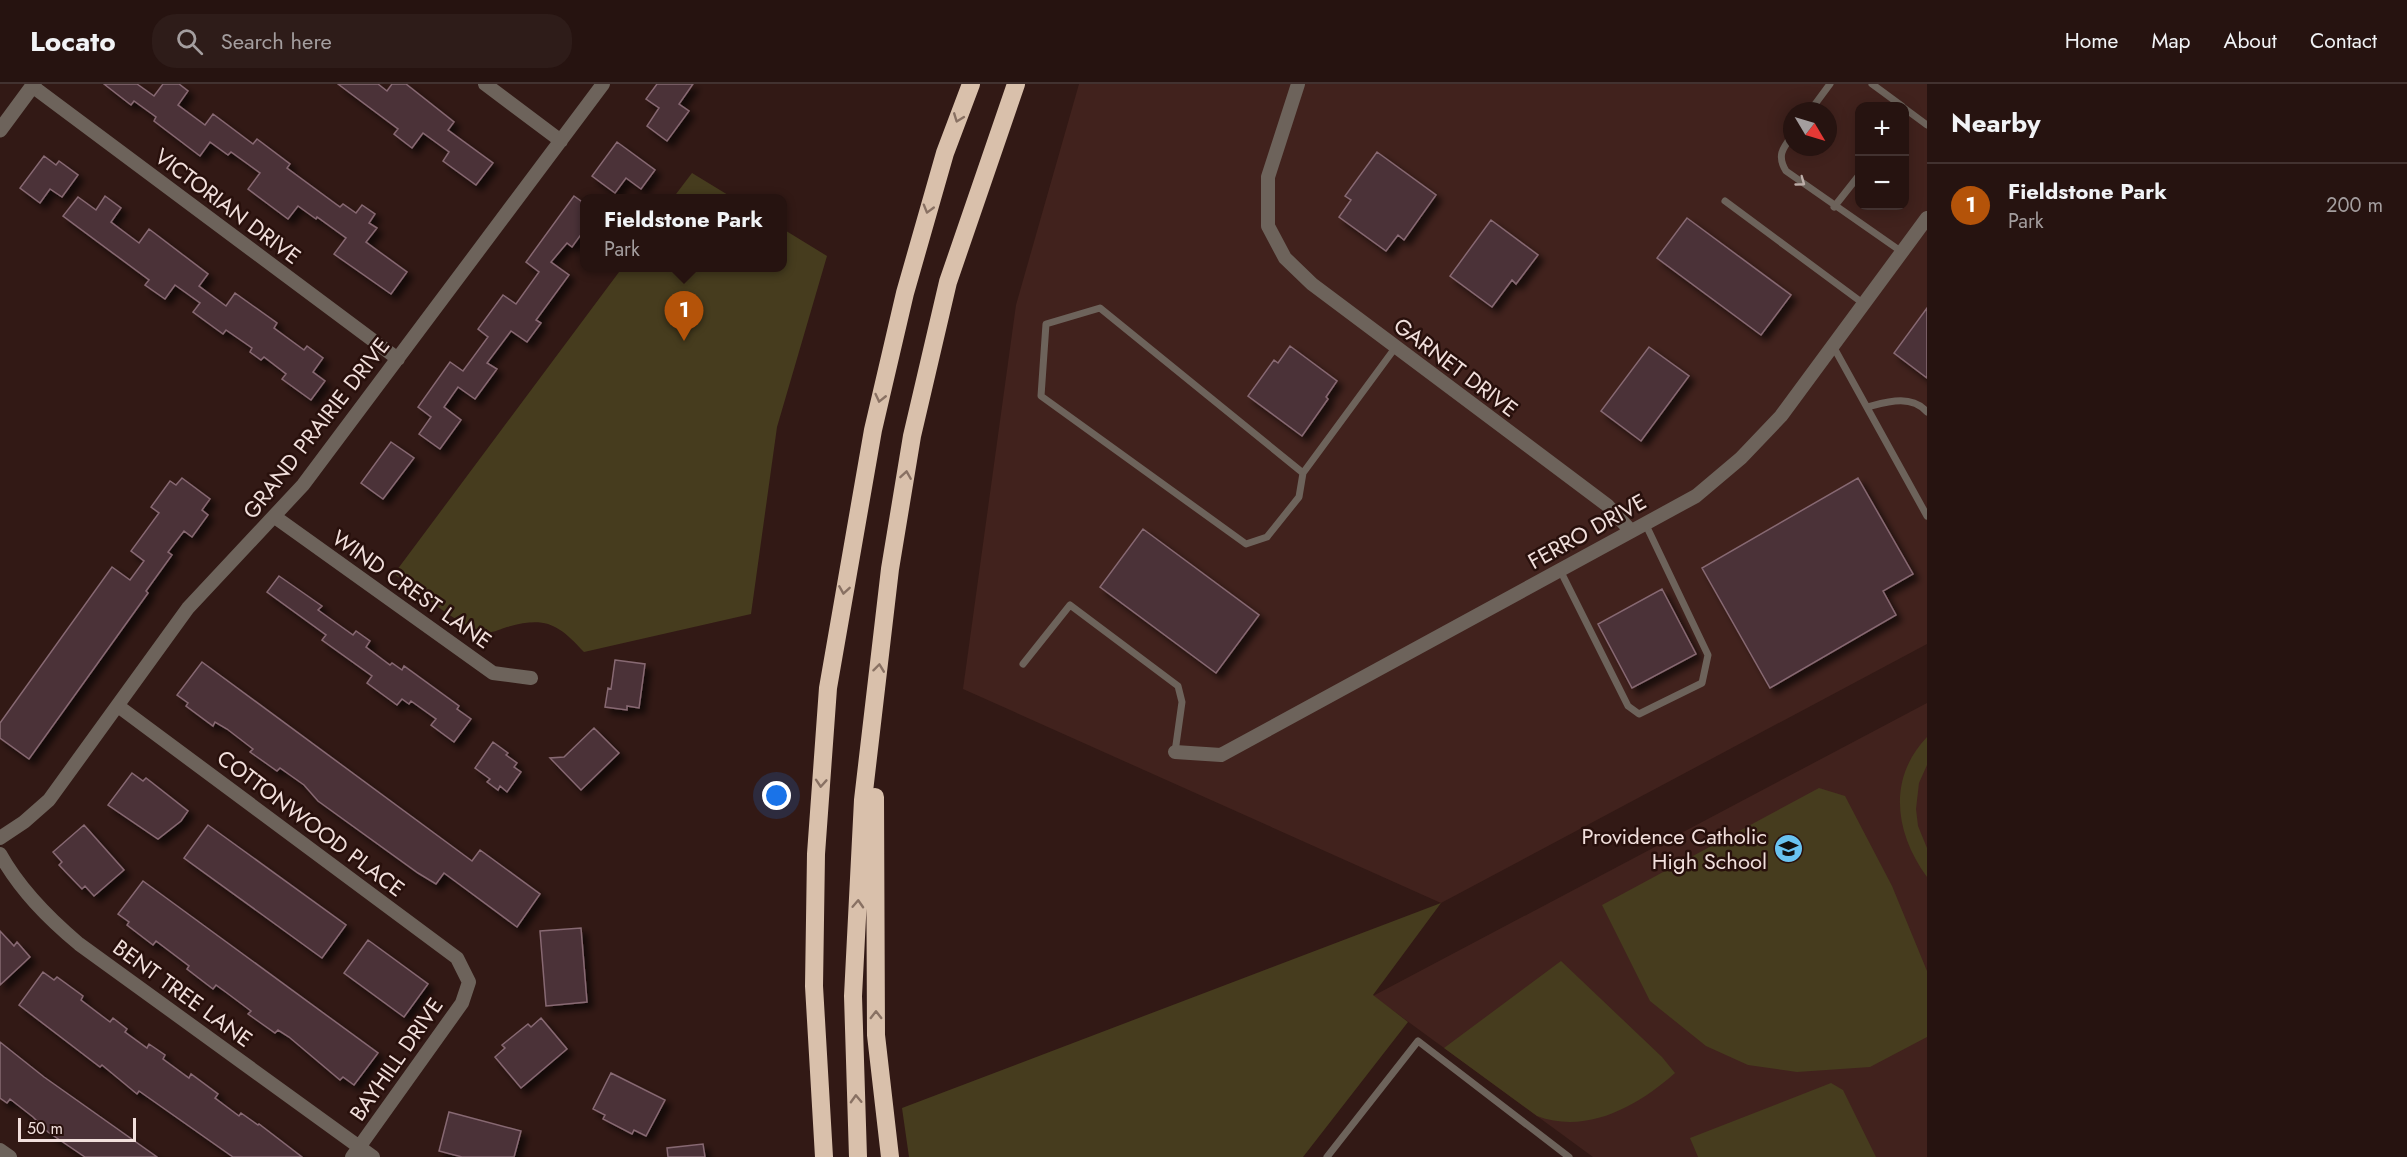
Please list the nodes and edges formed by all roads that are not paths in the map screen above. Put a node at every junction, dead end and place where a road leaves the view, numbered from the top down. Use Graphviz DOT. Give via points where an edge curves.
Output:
graph roads {
  1 [pos="485,84"];
  2 [pos="603,84"];
  3 [pos="971,84"];
  4 [pos="1016,84"];
  5 [pos="1298,84"];
  6 [pos="1830,84"];
  7 [pos="1872,84"];
  8 [pos="33,85"];
  9 [pos="1817,102"];
  10 [pos="1895,102"];
  11 [pos="1909,113"];
  12 [pos="1927,125"];
  13 [pos="0,130"];
  14 [pos="561,141"];
  15 [pos="1783,148"];
  16 [pos="1855,180"];
  17 [pos="1725,201"];
  18 [pos="1834,207"];
  19 [pos="1927,218"];
  20 [pos="1902,252"];
  21 [pos="1864,304"];
  22 [pos="1833,346"];
  23 [pos="1395,348"];
  24 [pos="398,359"];
  25 [pos="1867,407"];
  26 [pos="1927,412"];
  27 [pos="1303,473"];
  28 [pos="1927,516"];
  29 [pos="275,518"];
  30 [pos="1645,524"];
  31 [pos="1631,531"];
  32 [pos="1560,570"];
  33 [pos="1023,664"];
  34 [pos="531,678"];
  35 [pos="118,706"];
  36 [pos="874,706"];
  37 [pos="1175,752"];
  38 [pos="0,838"];
  39 [pos="0,854"];
  40 [pos="469,982"];
  41 [pos="820,1114"];
  42 [pos="0,1150"];
  43 [pos="356,1152"];
  44 [pos="10,1157"];
  45 [pos="373,1157"];
  46 [pos="817,1157"];
  47 [pos="824,1157"];
  48 [pos="858,1157"];
  49 [pos="890,1157"];
  50 [pos="1327,1157"];
  51 [pos="1569,1157"];
  1 -- 14 [label="street"];
  2 -- 14 [label="street, GRAND PRAIRIE DRIVE"];
  3 -- 41 [label="highway, one-way" via="945,153 905,293 873,430 828,688 816,854 814,986"];
  36 -- 4 [label="highway, one-way" via="912,436 948,282"];
  5 -- 23 [label="street, GARNET DRIVE" via="1268,177 1268,226 1285,258 1305,278"];
  6 -- 9 [label="lane"];
  7 -- 10 [label="lane"];
  8 -- 13 [label="street"];
  8 -- 24 [label="street, VICTORIAN DRIVE"];
  11 -- 12 [label="lane"];
  14 -- 24 [label="street, GRAND PRAIRIE DRIVE"];
  15 -- 18 [label="lane, one-way" via="1780,162 1786,171"];
  16 -- 18 [label="lane"];
  17 -- 21 [label="lane"];
  18 -- 20 [label="lane"];
  19 -- 20 [label="street, FERRO DRIVE"];
  20 -- 21 [label="street, FERRO DRIVE"];
  21 -- 22 [label="street, FERRO DRIVE"];
  22 -- 25 [label="lane"];
  22 -- 30 [label="street, FERRO DRIVE" via="1781,416 1741,458 1696,496"];
  23 -- 27 [label="lane"];
  23 -- 31 [label="street, GARNET DRIVE" via="1607,505"];
  24 -- 29 [label="street, GRAND PRAIRIE DRIVE"];
  25 -- 26 [label="lane" via="1897,400 1922,406"];
  25 -- 28 [label="lane"];
  27 -- 27 [label="lane" via="1100,308 1046,324 1041,396 1246,544 1267,537 1299,497"];
  29 -- 34 [label="street, WIND CREST LANE" via="493,673"];
  29 -- 35 [label="street, GRAND PRAIRIE DRIVE" via="193,601"];
  30 -- 31 [label="street, FERRO DRIVE"];
  30 -- 32 [label="lane" via="1708,655 1702,683 1639,714 1629,706"];
  31 -- 32 [label="street, FERRO DRIVE"];
  32 -- 37 [label="street, FERRO DRIVE" via="1221,755"];
  33 -- 37 [label="lane" via="1070,605 1178,686 1182,702"];
  35 -- 38 [label="street, GRAND PRAIRIE DRIVE" via="49,800"];
  35 -- 40 [label="street, COTTONWOOD PLACE" via="457,958"];
  48 -- 36 [label="highway, one-way" via="853,996 863,800"];
  49 -- 36 [label="highway, one-way" via="876,1035"];
  39 -- 43 [label="street, BENT TREE LANE" via="32,899 79,944"];
  40 -- 43 [label="street, BAYHILL DRIVE" via="462,1003"];
  41 -- 46 [label="highway"];
  41 -- 47 [label="highway"];
  42 -- 44 [label="street"];
  43 -- 45 [label="street, BENT TREE LANE"];
  50 -- 51 [label="lane" via="1418,1041"];
}
